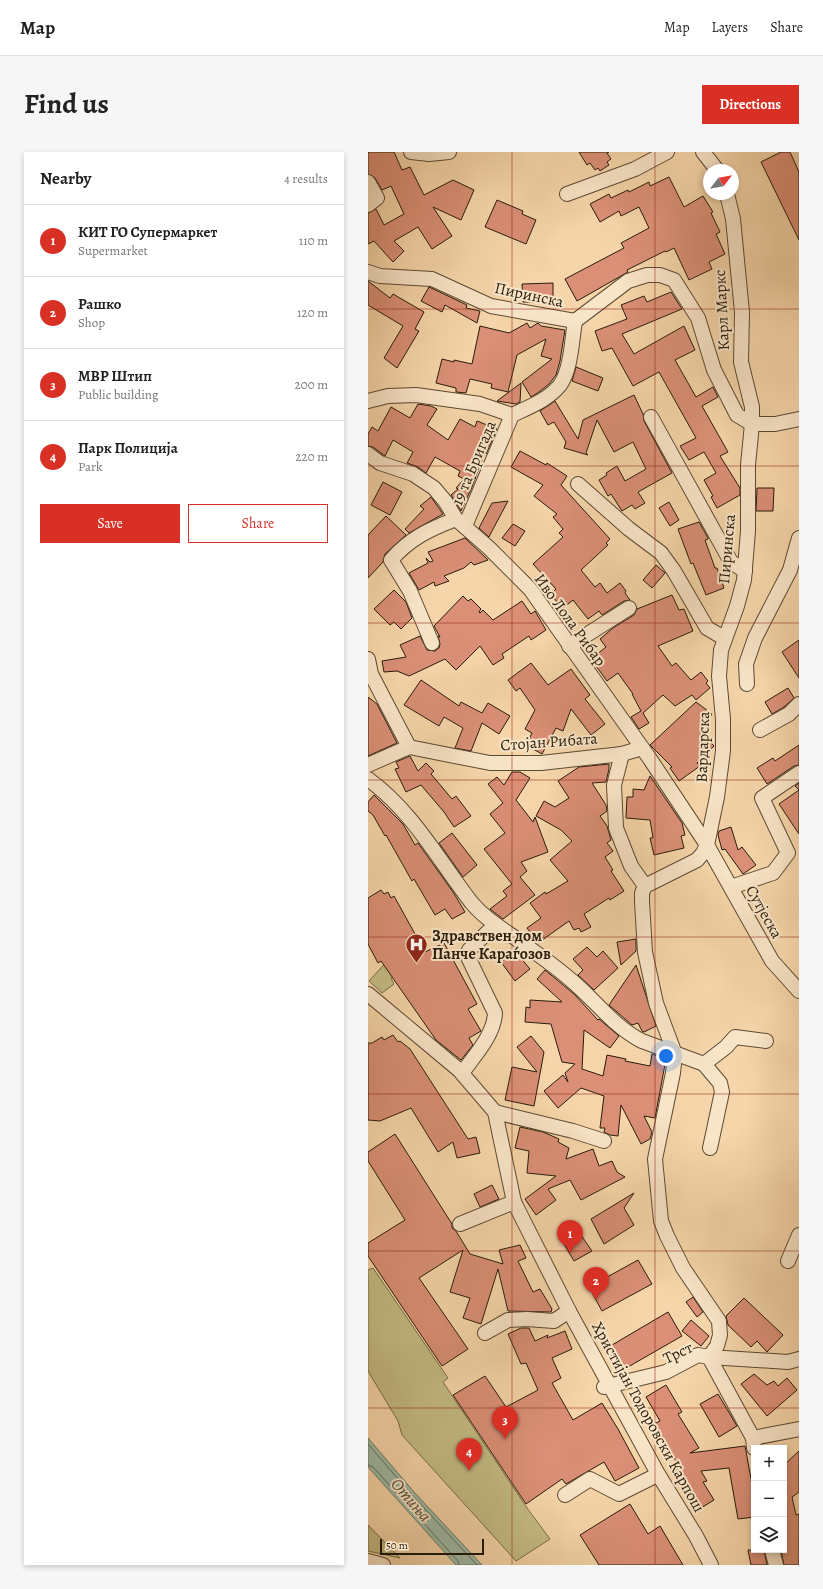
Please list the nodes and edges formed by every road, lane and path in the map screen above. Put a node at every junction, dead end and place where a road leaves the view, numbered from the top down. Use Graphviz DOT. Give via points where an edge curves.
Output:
graph roads {
  1 [pos="411,152"];
  2 [pos="449,152"];
  3 [pos="667,152"];
  4 [pos="703,152"];
  5 [pos="712,164"];
  6 [pos="368,182"];
  7 [pos="567,194"];
  8 [pos="728,200"];
  9 [pos="368,205"];
  10 [pos="368,272"];
  11 [pos="575,321"];
  12 [pos="368,401"];
  13 [pos="512,415"];
  14 [pos="651,418"];
  15 [pos="799,419"];
  16 [pos="752,424"];
  17 [pos="368,454"];
  18 [pos="578,484"];
  19 [pos="461,522"];
  20 [pos="799,538"];
  21 [pos="745,571"];
  22 [pos="629,608"];
  23 [pos="432,643"];
  24 [pos="723,644"];
  25 [pos="569,646"];
  26 [pos="368,659"];
  27 [pos="748,684"];
  28 [pos="799,704"];
  29 [pos="760,730"];
  30 [pos="409,747"];
  31 [pos="642,748"];
  32 [pos="622,754"];
  33 [pos="368,765"];
  34 [pos="799,773"];
  35 [pos="368,779"];
  36 [pos="707,845"];
  37 [pos="645,886"];
  38 [pos="731,887"];
  39 [pos="495,925"];
  40 [pos="799,991"];
  41 [pos="368,994"];
  42 [pos="368,1003"];
  43 [pos="766,1041"];
  44 [pos="675,1054"];
  45 [pos="704,1064"];
  46 [pos="462,1073"];
  47 [pos="495,1112"];
  48 [pos="604,1142"];
  49 [pos="710,1148"];
  50 [pos="511,1203"];
  51 [pos="460,1224"];
  52 [pos="799,1235"];
  53 [pos="788,1261"];
  54 [pos="566,1313"];
  55 [pos="486,1333"];
  56 [pos="709,1357"];
  57 [pos="799,1359"];
  58 [pos="609,1389"];
  59 [pos="799,1429"];
  60 [pos="753,1443"];
  61 [pos="653,1477"];
  62 [pos="565,1495"];
  63 [pos="773,1553"];
  64 [pos="368,1561"];
  65 [pos="383,1565"];
  66 [pos="703,1565"];
  67 [pos="711,1565"];
  68 [pos="776,1565"];
  1 -- 2 [label="street"];
  3 -- 7 [label="street" via="635,169"];
  4 -- 5 [label="street"];
  6 -- 9 [label="street" via="377,198"];
  8 -- 16 [label="street, Карл Маркс" via="733,219 742,312 741,362 752,407"];
  10 -- 11 [label="street, Пиринска" via="380,276 432,279 491,306"];
  11 -- 13 [label="street, 19 та Бригада" via="567,367 560,384 536,404"];
  11 -- 16 [label="street, Пиринска" via="628,281 647,275 660,275 674,280 698,318 714,370 737,416"];
  12 -- 13 [label="street" via="388,396 416,395 480,404"];
  13 -- 19 [label="street, 19 та Бригада"];
  14 -- 21 [label="street" via="731,562"];
  15 -- 16 [label="street" via="775,424"];
  16 -- 21 [label="street, Пиринска" via="748,465"];
  17 -- 19 [label="street, Иво Лола Рибар" via="380,464 414,474 434,488"];
  18 -- 24 [label="street" via="629,529 661,553 707,628"];
  19 -- 23 [label="street, 19 та Бригада" via="429,529 400,550 391,560 410,591"];
  19 -- 25 [label="street, Иво Лола Рибар" via="530,589"];
  20 -- 27 [label="street" via="790,570 755,638 746,664"];
  21 -- 24 [label="street, Пиринска" via="737,606"];
  22 -- 25 [label="street"];
  24 -- 36 [label="street, Вардарска" via="719,676 723,751"];
  25 -- 31 [label="street, Иво Лола Рибар"];
  26 -- 30 [label="street" via="371,674"];
  28 -- 29 [label="street" via="789,714"];
  30 -- 32 [label="street, Стојан Рибата" via="490,763 541,763"];
  30 -- 33 [label="street"];
  31 -- 32 [label="street, Стојан Рибата"];
  31 -- 36 [label="street, Иво Лола Рибар"];
  32 -- 37 [label="street" via="614,785 616,828 631,866"];
  34 -- 38 [label="street" via="762,798 788,853 773,873"];
  35 -- 39 [label="street" via="395,801 419,829 471,902"];
  36 -- 37 [label="street" via="697,860"];
  36 -- 38 [label="street, Сутјеска"];
  37 -- 44 [label="street" via="642,902 645,952 656,1003"];
  38 -- 40 [label="street, Сутјеска" via="772,961"];
  39 -- 44 [label="street" via="572,980 634,1037"];
  39 -- 46 [label="street" via="469,950 468,957 495,1013 494,1022 482,1046"];
  41 -- 46 [label="street, Христијан Тодоровски Карпош"];
  42 -- 50 [label="street, Христијан Тодоровски Карпош" via="455,1075 489,1115"];
  43 -- 45 [label="street" via="736,1037"];
  44 -- 45 [label="street"];
  44 -- 56 [label="street" via="655,1159 657,1187 667,1236 683,1268 719,1322 720,1335 717,1346"];
  45 -- 49 [label="street" via="720,1083 722,1092"];
  46 -- 47 [label="street, Христијан Тодоровски Карпош"];
  47 -- 48 [label="street" via="573,1130"];
  47 -- 50 [label="street, Христијан Тодоровски Карпош"];
  50 -- 51 [label="street"];
  50 -- 54 [label="street, Христијан Тодоровски Карпош"];
  52 -- 53 [label="street"];
  54 -- 55 [label="street" via="554,1321 508,1320"];
  54 -- 58 [label="street, Христијан Тодоровски Карпош"];
  56 -- 57 [label="street, Трст" via="788,1362"];
  56 -- 58 [label="street, Трст" via="698,1355 666,1372"];
  56 -- 60 [label="street"];
  58 -- 61 [label="street, Христијан Тодоровски Карпош"];
  58 -- 67 [label="street, Христијан Тодоровски Карпош"];
  59 -- 60 [label="street"];
  61 -- 62 [label="street" via="619,1494 590,1479"];
  61 -- 66 [label="street, Христијан Тодоровски Карпош"];
  63 -- 68 [label="street"];
  64 -- 65 [label="street"];
}
